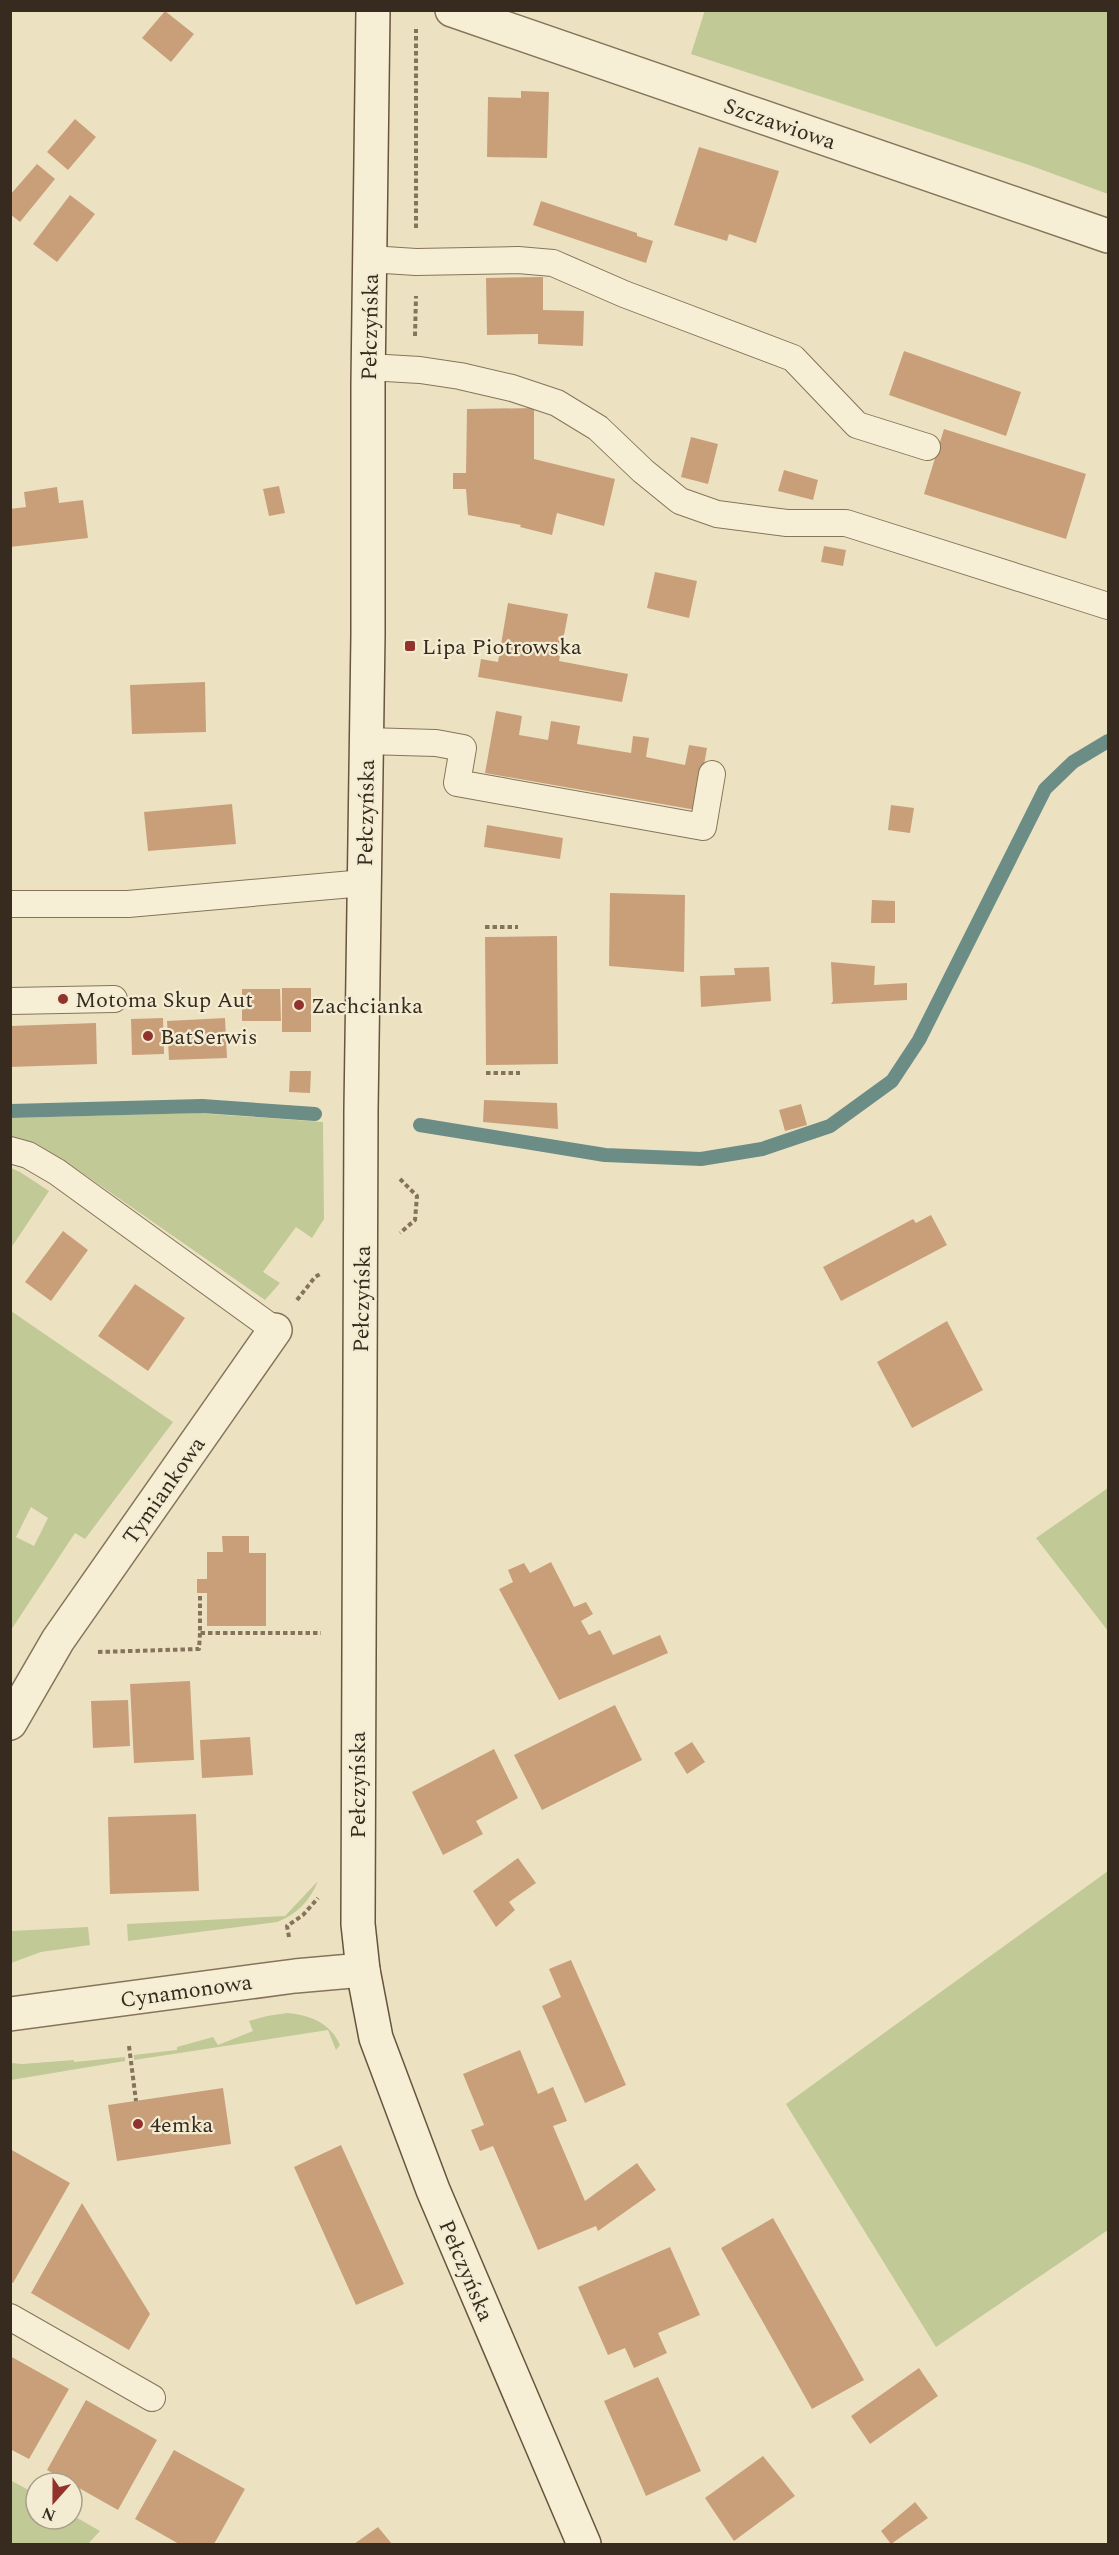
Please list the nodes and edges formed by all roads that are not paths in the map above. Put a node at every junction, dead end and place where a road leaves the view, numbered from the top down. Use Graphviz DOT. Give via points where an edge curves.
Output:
graph roads {
  1 [pos="373,10"];
  2 [pos="452,10"];
  3 [pos="1108,236"];
  4 [pos="369,259"];
  5 [pos="368,367"];
  6 [pos="927,447"];
  7 [pos="1108,606"];
  8 [pos="366,741"];
  9 [pos="712,774"];
  10 [pos="364,884"];
  11 [pos="10,904"];
  12 [pos="114,999"];
  13 [pos="10,1001"];
  14 [pos="10,1150"];
  15 [pos="275,1330"];
  16 [pos="10,1724"];
  17 [pos="363,1970"];
  18 [pos="10,2014"];
  19 [pos="10,2317"];
  20 [pos="152,2398"];
  21 [pos="584,2544"];
  1 -- 4 [label="main road, Pełczyńska"];
  2 -- 3 [label="main road, Szczawiowa"];
  4 -- 5 [label="main road, Pełczyńska"];
  4 -- 6 [label="lane" via="553,263 793,358 857,425"];
  5 -- 7 [label="lane" via="460,376 557,403 598,428 680,501 717,514 787,523 846,524"];
  5 -- 8 [label="main road, Pełczyńska"];
  8 -- 9 [label="lane" via="436,743 463,748 458,783 703,827"];
  8 -- 10 [label="main road, Pełczyńska"];
  10 -- 11 [label="lane" via="128,904"];
  10 -- 17 [label="main road, Pełczyńska" via="357,1824 358,1924"];
  12 -- 13 [label="lane"];
  14 -- 15 [label="lane" via="28,1155 57,1172"];
  15 -- 16 [label="main road, Tymiankowa" via="66,1630"];
  17 -- 18 [label="main road, Cynamonowa"];
  17 -- 21 [label="main road, Pełczyńska" via="376,2038 426,2173"];
  19 -- 20 [label="lane"];
}
